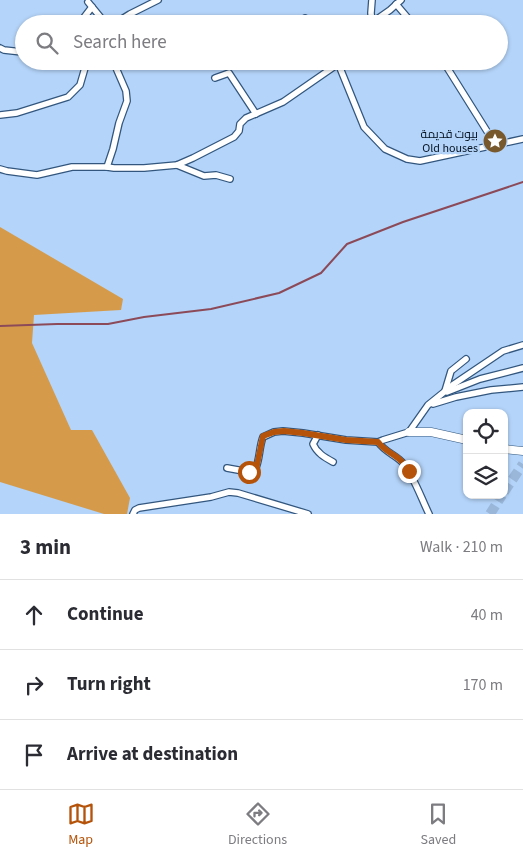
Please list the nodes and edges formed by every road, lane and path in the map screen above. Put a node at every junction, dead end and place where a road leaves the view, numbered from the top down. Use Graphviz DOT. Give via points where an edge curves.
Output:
graph roads {
  1 [pos="158,0"];
  2 [pos="372,0"];
  3 [pos="398,2"];
  4 [pos="84,15"];
  5 [pos="99,15"];
  6 [pos="128,15"];
  7 [pos="371,15"];
  8 [pos="383,15"];
  9 [pos="407,15"];
  10 [pos="0,48"];
  11 [pos="15,51"];
  12 [pos="85,70"];
  13 [pos="117,70"];
  14 [pos="330,70"];
  15 [pos="341,70"];
  16 [pos="449,70"];
  17 [pos="215,78"];
  18 [pos="256,114"];
  19 [pos="0,115"];
  20 [pos="523,139"];
  21 [pos="495,144"];
  22 [pos="177,165"];
  23 [pos="107,167"];
  24 [pos="0,169"];
  25 [pos="230,179"];
  26 [pos="523,345"];
  27 [pos="466,359"];
  28 [pos="523,368"];
  29 [pos="523,387"];
  30 [pos="444,393"];
  31 [pos="428,405"];
  32 [pos="409,432"];
  33 [pos="318,435"];
  34 [pos="463,439"];
  35 [pos="378,442"];
  36 [pos="508,449"];
  37 [pos="523,451"];
  38 [pos="332,462"];
  39 [pos="227,468"];
  40 [pos="134,514"];
  41 [pos="308,514"];
  42 [pos="429,514"];
  1 -- 6 [label="street"];
  2 -- 7 [label="street"];
  3 -- 8 [label="street"];
  3 -- 9 [label="street"];
  4 -- 5 [label="street" via="90,4"];
  10 -- 11 [label="street"];
  12 -- 19 [label="street" via="80,85 68,96"];
  13 -- 23 [label="street" via="127,101"];
  14 -- 18 [label="street" via="284,102"];
  15 -- 21 [label="street" via="364,127 385,149 420,161"];
  16 -- 21 [label="street"];
  17 -- 18 [label="street" via="229,74"];
  18 -- 22 [label="street" via="240,124 234,137"];
  20 -- 21 [label="street"];
  22 -- 23 [label="street"];
  22 -- 25 [label="street" via="204,176"];
  23 -- 24 [label="street" via="72,167 37,175"];
  26 -- 30 [label="street" via="502,351"];
  27 -- 30 [label="street" via="451,371"];
  28 -- 30 [label="street"];
  29 -- 31 [label="street" via="491,390"];
  30 -- 31 [label="street"];
  31 -- 32 [label="street"];
  32 -- 34 [label="street" via="430,432"];
  32 -- 35 [label="street"];
  33 -- 35 [label="street"];
  33 -- 38 [label="street" via="313,444 316,450"];
  33 -- 39 [label="street" via="274,432 263,436 255,470"];
  35 -- 42 [label="street" via="404,463"];
  36 -- 37 [label="street"];
  40 -- 41 [label="street" via="139,508 229,492"];
}
